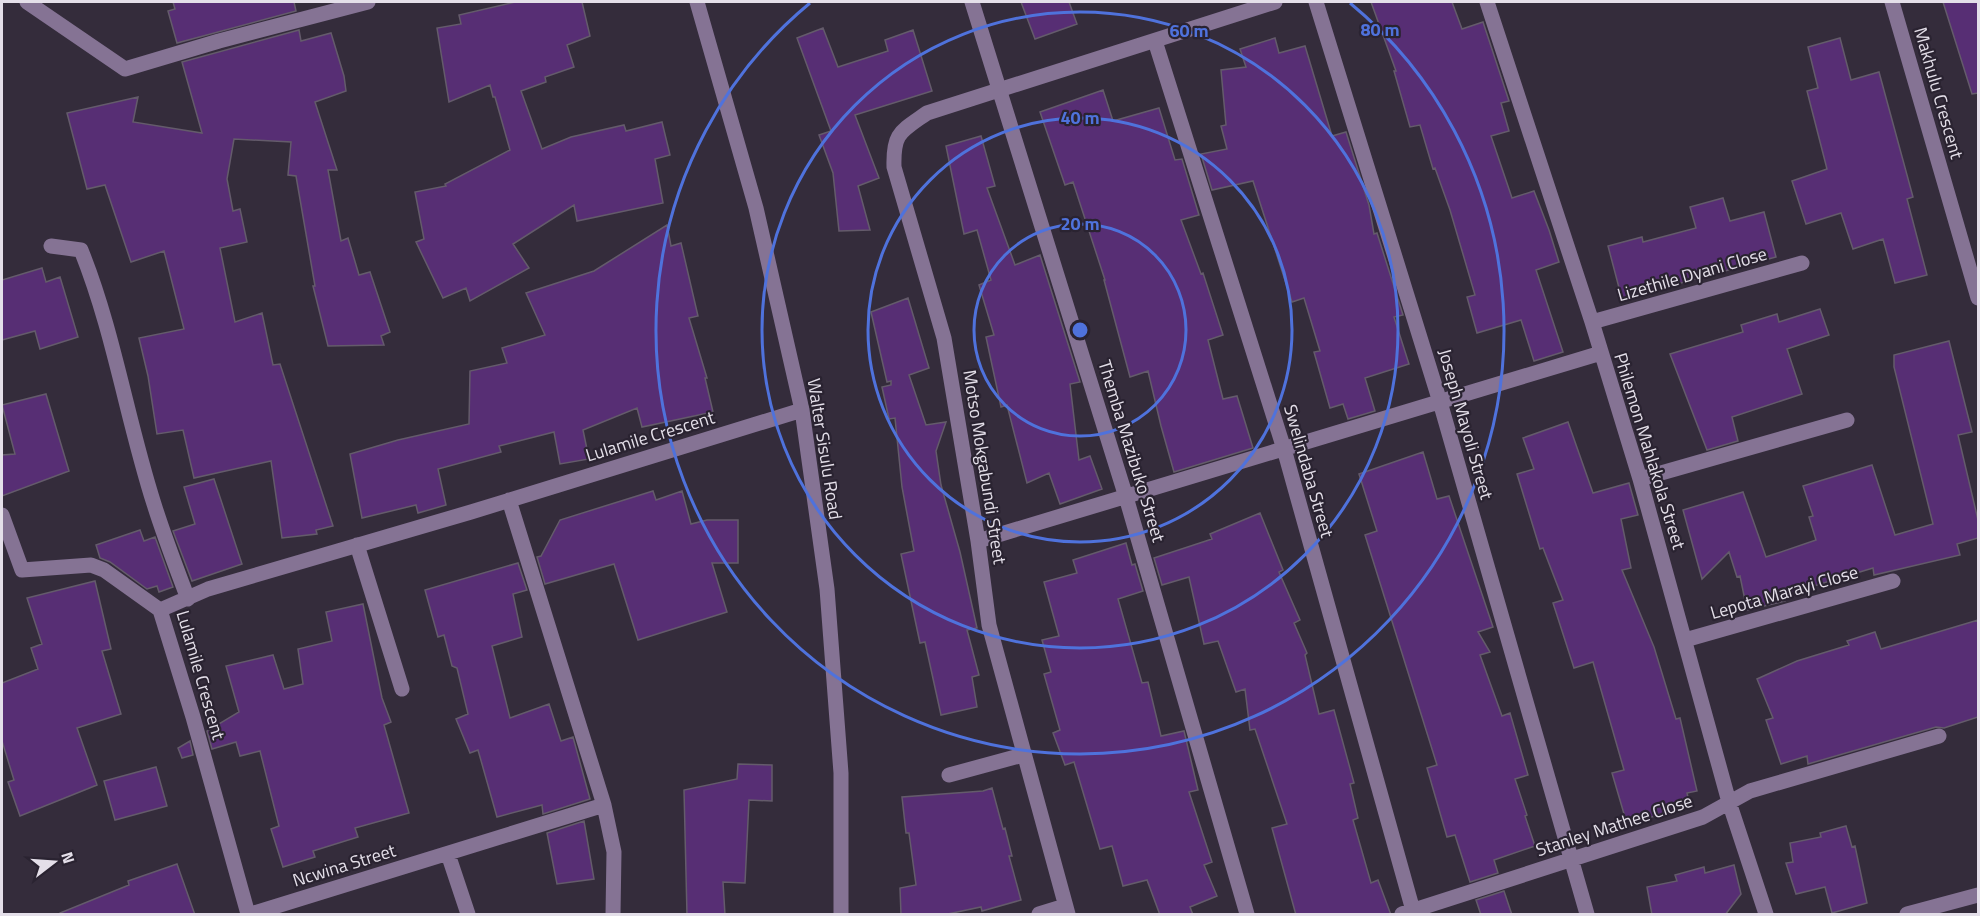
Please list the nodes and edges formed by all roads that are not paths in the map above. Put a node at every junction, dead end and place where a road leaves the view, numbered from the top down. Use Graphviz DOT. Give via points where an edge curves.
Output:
graph roads {
  1 [pos="27,2"];
  2 [pos="368,2"];
  3 [pos="697,2"];
  4 [pos="972,2"];
  5 [pos="1275,2"];
  6 [pos="1316,2"];
  7 [pos="1486,2"];
  8 [pos="1892,2"];
  9 [pos="1155,41"];
  10 [pos="998,89"];
  11 [pos="51,246"];
  12 [pos="1802,262"];
  13 [pos="1978,298"];
  14 [pos="1592,322"];
  15 [pos="1600,353"];
  16 [pos="1440,402"];
  17 [pos="802,410"];
  18 [pos="1847,420"];
  19 [pos="1284,449"];
  20 [pos="1640,479"];
  21 [pos="1126,497"];
  22 [pos="509,500"];
  23 [pos="2,515"];
  24 [pos="978,541"];
  25 [pos="357,545"];
  26 [pos="1893,581"];
  27 [pos="188,599"];
  28 [pos="159,610"];
  29 [pos="1685,640"];
  30 [pos="402,689"];
  31 [pos="1940,736"];
  32 [pos="1023,755"];
  33 [pos="949,775"];
  34 [pos="1729,802"];
  35 [pos="604,805"];
  36 [pos="448,854"];
  37 [pos="1571,860"];
  38 [pos="1978,895"];
  39 [pos="1067,910"];
  40 [pos="1410,913"];
  41 [pos="249,915"];
  42 [pos="468,915"];
  43 [pos="613,915"];
  44 [pos="842,915"];
  45 [pos="1039,915"];
  46 [pos="1247,915"];
  47 [pos="1587,915"];
  48 [pos="1766,915"];
  49 [pos="1907,915"];
  1 -- 2 [label="street" via="125,69"];
  3 -- 17 [label="street, Walter Sisulu Road" via="756,208"];
  4 -- 10 [label="street, Themba Mazibuko Street"];
  5 -- 9 [label="street, Motso Mokgabundi Street"];
  6 -- 16 [label="street, Joseph Mayoli Street"];
  7 -- 14 [label="street, Philemon Mahlakola Street"];
  8 -- 13 [label="street, Makhulu Crescent"];
  9 -- 10 [label="street, Motso Mokgabundi Street"];
  9 -- 19 [label="street, Swelindaba Street"];
  10 -- 21 [label="street, Themba Mazibuko Street"];
  10 -- 24 [label="street, Motso Mokgabundi Street" via="927,113 902,130 893,146 894,167 944,338"];
  11 -- 27 [label="street" via="81,250 88,268 153,504"];
  12 -- 14 [label="street, Lizethile Dyani Close"];
  14 -- 15 [label="street, Philemon Mahlakola Street"];
  15 -- 16 [label="street"];
  15 -- 20 [label="street, Philemon Mahlakola Street"];
  16 -- 19 [label="street"];
  16 -- 37 [label="street, Joseph Mayoli Street"];
  17 -- 22 [label="street, Lulamile Crescent"];
  17 -- 44 [label="street, Walter Sisulu Road" via="828,601 841,773"];
  18 -- 20 [label="street"];
  19 -- 21 [label="street"];
  19 -- 40 [label="street, Swelindaba Street"];
  20 -- 29 [label="street, Philemon Mahlakola Street"];
  21 -- 24 [label="street"];
  21 -- 46 [label="street, Themba Mazibuko Street"];
  22 -- 25 [label="street, Lulamile Crescent"];
  22 -- 35 [label="street"];
  23 -- 28 [label="street" via="22,570 91,565 104,570"];
  24 -- 32 [label="street, Motso Mokgabundi Street" via="989,624"];
  25 -- 27 [label="street, Lulamile Crescent"];
  25 -- 30 [label="street"];
  26 -- 29 [label="street, Lepota Marayi Close"];
  27 -- 28 [label="street, Lulamile Crescent"];
  28 -- 41 [label="street, Lulamile Crescent"];
  29 -- 34 [label="street, Philemon Mahlakola Street"];
  31 -- 34 [label="street, Stanley Mathee Close" via="1750,791"];
  32 -- 33 [label="street"];
  32 -- 39 [label="street, Motso Mokgabundi Street"];
  34 -- 37 [label="street, Stanley Mathee Close" via="1703,817"];
  34 -- 48 [label="street, Philemon Mahlakola Street"];
  35 -- 36 [label="street, Ncwina Street"];
  35 -- 43 [label="street" via="614,852"];
  36 -- 41 [label="street, Ncwina Street"];
  36 -- 42 [label="street"];
  37 -- 40 [label="street, Stanley Mathee Close"];
  37 -- 47 [label="street, Joseph Mayoli Street"];
  38 -- 49 [label="street"];
  39 -- 45 [label="street"];
}
